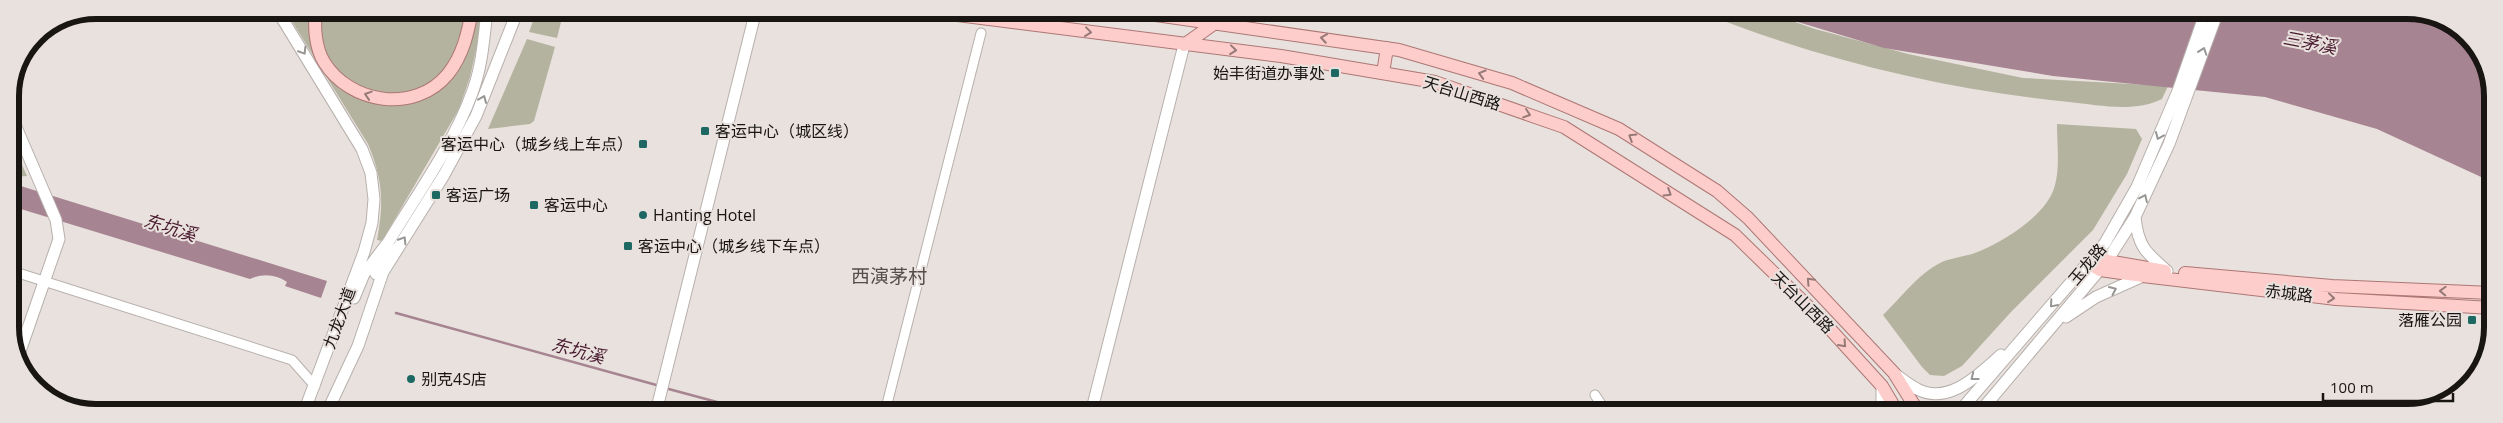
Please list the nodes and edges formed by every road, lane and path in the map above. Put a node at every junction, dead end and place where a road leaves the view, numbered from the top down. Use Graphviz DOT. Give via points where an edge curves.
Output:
graph roads {
  1 [pos="283,19"];
  2 [pos="315,19"];
  3 [pos="470,19"];
  4 [pos="487,19"];
  5 [pos="514,19"];
  6 [pos="754,19"];
  7 [pos="986,19"];
  8 [pos="1202,19"];
  9 [pos="1208,19"];
  10 [pos="1219,19"];
  11 [pos="2204,19"];
  12 [pos="2215,19"];
  13 [pos="1215,24"];
  14 [pos="980,32"];
  15 [pos="1184,45"];
  16 [pos="1388,48"];
  17 [pos="1383,73"];
  18 [pos="2184,91"];
  19 [pos="1573,109"];
  20 [pos="1564,127"];
  21 [pos="19,134"];
  22 [pos="2135,217"];
  23 [pos="389,240"];
  24 [pos="2092,258"];
  25 [pos="2103,265"];
  26 [pos="2167,271"];
  27 [pos="19,273"];
  28 [pos="2143,276"];
  29 [pos="44,282"];
  30 [pos="2484,293"];
  31 [pos="2484,308"];
  32 [pos="2056,323"];
  33 [pos="2026,335"];
  34 [pos="22,347"];
  35 [pos="1894,373"];
  36 [pos="315,386"];
  37 [pos="1882,386"];
  38 [pos="1595,395"];
  39 [pos="307,404"];
  40 [pos="330,404"];
  41 [pos="331,404"];
  42 [pos="658,404"];
  43 [pos="887,404"];
  44 [pos="1093,404"];
  45 [pos="1601,404"];
  46 [pos="1882,404"];
  47 [pos="1893,404"];
  48 [pos="1913,404"];
  49 [pos="1966,404"];
  50 [pos="1987,404"];
  1 -- 36 [label="main road, 九龙大道, one-way" via="362,149 371,173 374,199 364,252"];
  3 -- 2 [label="main road, one-way" via="466,39 448,74 416,96 400,99 375,98 336,77 323,61 314,29"];
  4 -- 23 [label="main road" via="479,67 461,119"];
  41 -- 5 [label="main road, one-way" via="358,346 384,272 476,116"];
  6 -- 42 [label="main road"];
  7 -- 15 [label="main road, 天台山西路, one-way"];
  8 -- 15 [label="main road"];
  9 -- 13 [label="main road, 天台山西路"];
  10 -- 13 [label="main road"];
  11 -- 18 [label="main road"];
  18 -- 12 [label="main road, one-way"];
  13 -- 15 [label="main road"];
  16 -- 13 [label="main road, 天台山西路, one-way"];
  14 -- 43 [label="street"];
  15 -- 17 [label="main road, 天台山西路, one-way" via="1281,56"];
  15 -- 44 [label="main road"];
  16 -- 17 [label="main road"];
  19 -- 16 [label="main road, 天台山西路, one-way" via="1512,83"];
  17 -- 20 [label="main road, 天台山西路, one-way" via="1435,82"];
  22 -- 18 [label="main road, 玉龙路, one-way" via="2169,144"];
  18 -- 24 [label="main road, 玉龙路, one-way" via="2137,187"];
  19 -- 20 [label="main road"];
  35 -- 19 [label="main road, 天台山西路, one-way" via="1786,256 1717,191 1619,129"];
  20 -- 37 [label="main road, 天台山西路, one-way" via="1735,235 1820,318"];
  21 -- 29 [label="main road" via="56,220 59,239"];
  22 -- 25 [label="main road, 玉龙路"];
  22 -- 26 [label="main road" via="2138,239"];
  23 -- 36 [label="main road" via="364,274"];
  23 -- 40 [label="main road"];
  24 -- 25 [label="main road, 赤城路"];
  24 -- 33 [label="main road, 玉龙路, one-way"];
  25 -- 26 [label="main road, 赤城路"];
  25 -- 28 [label="main road, 赤城路"];
  25 -- 32 [label="main road, 玉龙路"];
  30 -- 26 [label="main road, 赤城路, one-way" via="2332,286"];
  27 -- 29 [label="street"];
  28 -- 31 [label="main road, 赤城路, one-way" via="2336,299"];
  32 -- 28 [label="main road, one-way" via="2096,297"];
  29 -- 34 [label="main road"];
  29 -- 36 [label="street" via="292,360"];
  32 -- 50 [label="main road, 玉龙路"];
  33 -- 35 [label="main road, one-way" via="1956,390 1938,394 1919,390"];
  33 -- 49 [label="main road, 玉龙路"];
  35 -- 48 [label="main road, 天台山西路"];
  36 -- 39 [label="main road, 九龙大道"];
  37 -- 46 [label="main road"];
  37 -- 47 [label="main road, 天台山西路"];
  38 -- 45 [label="street"];
}
